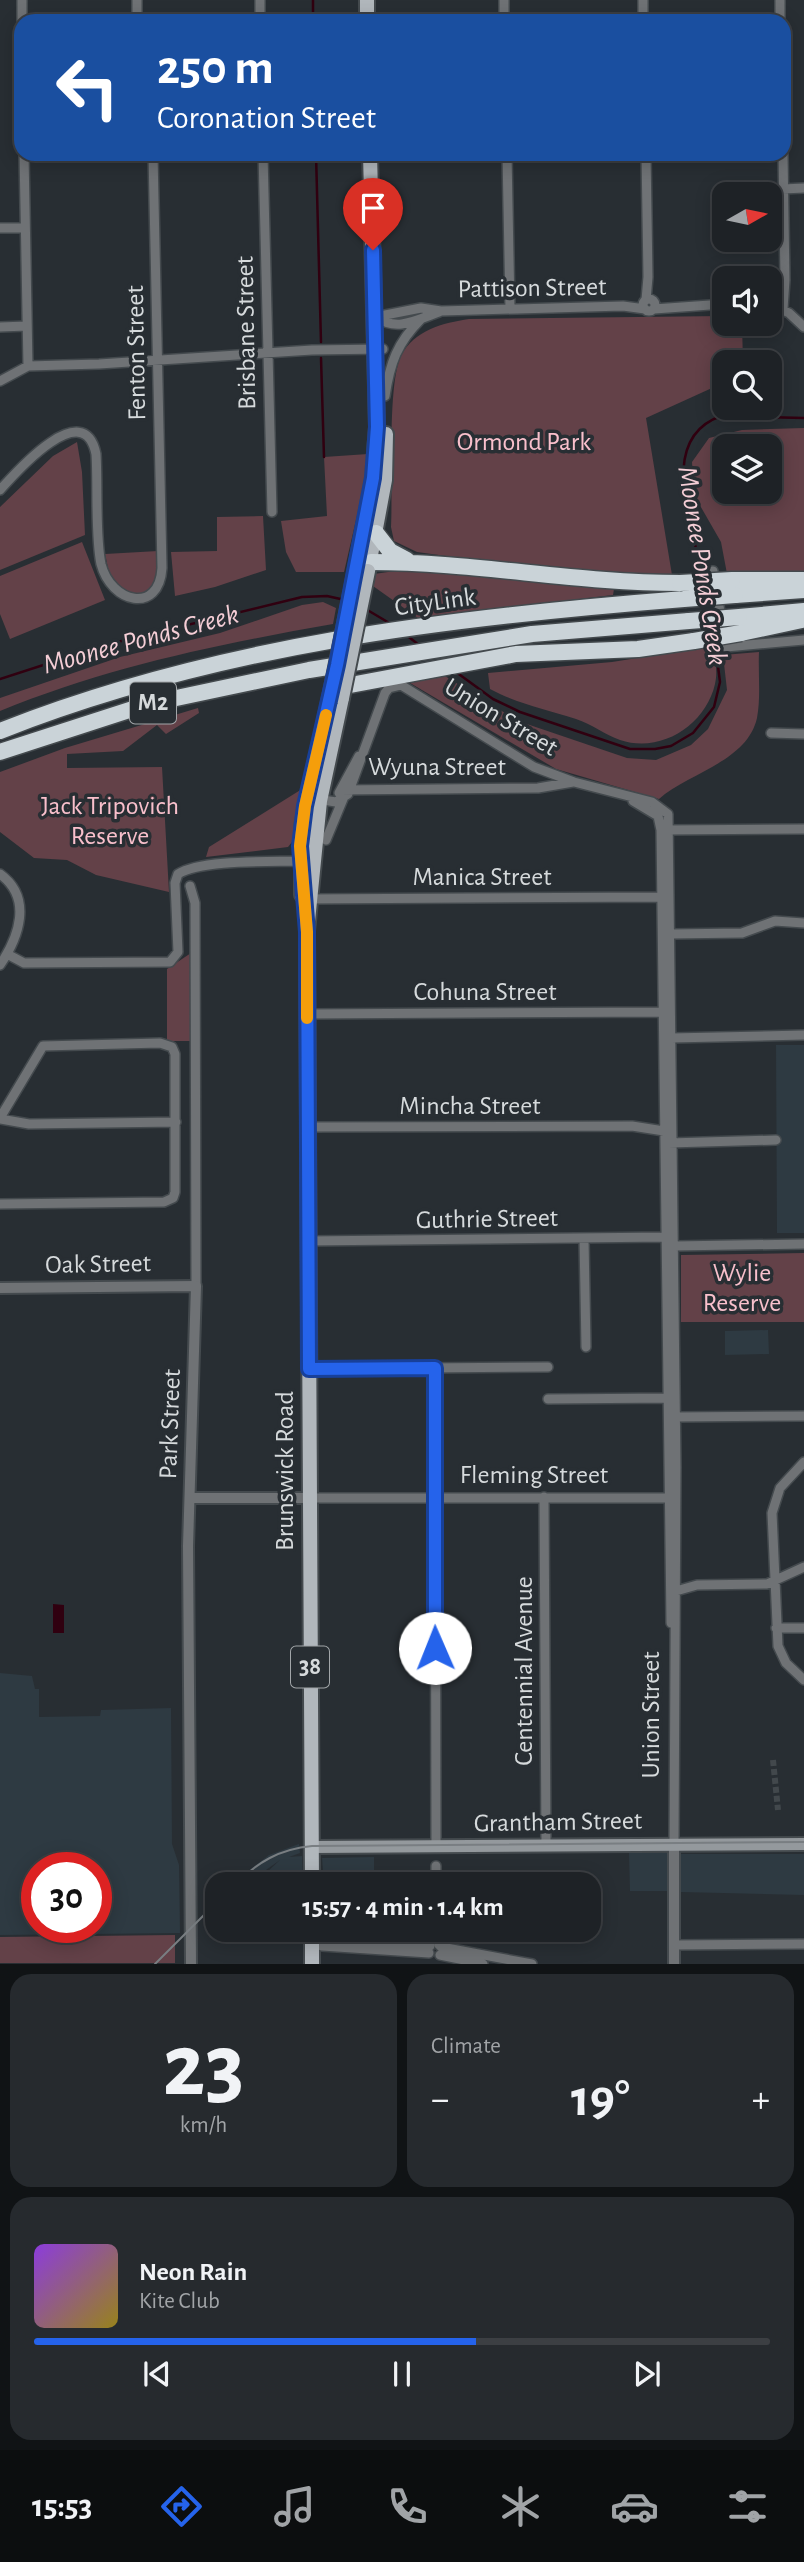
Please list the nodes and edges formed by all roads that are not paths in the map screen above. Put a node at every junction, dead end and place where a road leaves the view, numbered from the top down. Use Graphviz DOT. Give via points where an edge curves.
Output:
graph roads {
  1 [pos="24,161"];
  2 [pos="153,161"];
  3 [pos="263,161"];
  4 [pos="370,161"];
  5 [pos="378,161"];
  6 [pos="507,161"];
  7 [pos="646,161"];
  8 [pos="783,161"];
  9 [pos="804,188"];
  10 [pos="783,189"];
  11 [pos="0,228"];
  12 [pos="25,228"];
  13 [pos="649,303"];
  14 [pos="712,304"];
  15 [pos="510,309"];
  16 [pos="783,309"];
  17 [pos="442,311"];
  18 [pos="380,318"];
  19 [pos="421,319"];
  20 [pos="27,326"];
  21 [pos="0,327"];
  22 [pos="804,327"];
  23 [pos="379,350"];
  24 [pos="268,354"];
  25 [pos="158,361"];
  26 [pos="27,366"];
  27 [pos="0,380"];
  28 [pos="385,396"];
  29 [pos="0,490"];
  30 [pos="272,512"];
  31 [pos="376,533"];
  32 [pos="407,560"];
  33 [pos="363,566"];
  34 [pos="713,571"];
  35 [pos="804,580"];
  36 [pos="734,588"];
  37 [pos="804,590"];
  38 [pos="682,591"];
  39 [pos="804,611"];
  40 [pos="804,619"];
  41 [pos="740,625"];
  42 [pos="804,640"];
  43 [pos="340,685"];
  44 [pos="0,731"];
  45 [pos="771,733"];
  46 [pos="804,734"];
  47 [pos="365,745"];
  48 [pos="0,752"];
  49 [pos="574,782"];
  50 [pos="352,788"];
  51 [pos="342,794"];
  52 [pos="314,799"];
  53 [pos="804,829"];
  54 [pos="665,830"];
  55 [pos="326,840"];
  56 [pos="306,861"];
  57 [pos="0,874"];
  58 [pos="190,886"];
  59 [pos="662,897"];
  60 [pos="307,899"];
  61 [pos="804,923"];
  62 [pos="671,934"];
  63 [pos="8,954"];
  64 [pos="666,962"];
  65 [pos="0,965"];
  66 [pos="663,1012"];
  67 [pos="307,1014"];
  68 [pos="804,1035"];
  69 [pos="671,1038"];
  70 [pos="0,1119"];
  71 [pos="664,1120"];
  72 [pos="176,1122"];
  73 [pos="632,1126"];
  74 [pos="308,1127"];
  75 [pos="664,1131"];
  76 [pos="776,1140"];
  77 [pos="668,1143"];
  78 [pos="0,1204"];
  79 [pos="665,1237"];
  80 [pos="584,1239"];
  81 [pos="308,1241"];
  82 [pos="804,1244"];
  83 [pos="674,1246"];
  84 [pos="196,1286"];
  85 [pos="0,1288"];
  86 [pos="586,1348"];
  87 [pos="548,1367"];
  88 [pos="435,1368"];
  89 [pos="309,1369"];
  90 [pos="671,1398"];
  91 [pos="548,1399"];
  92 [pos="804,1416"];
  93 [pos="675,1417"];
  94 [pos="804,1462"];
  95 [pos="435,1497"];
  96 [pos="544,1497"];
  97 [pos="190,1498"];
  98 [pos="668,1498"];
  99 [pos="310,1499"];
  100 [pos="804,1567"];
  101 [pos="775,1582"];
  102 [pos="676,1587"];
  103 [pos="776,1628"];
  104 [pos="804,1628"];
  105 [pos="674,1635"];
  106 [pos="804,1680"];
  107 [pos="674,1844"];
  108 [pos="804,1844"];
  109 [pos="546,1845"];
  110 [pos="436,1846"];
  111 [pos="312,1847"];
  112 [pos="436,1866"];
  113 [pos="312,1872"];
  114 [pos="436,1872"];
  115 [pos="312,1942"];
  116 [pos="357,1942"];
  117 [pos="804,1944"];
  118 [pos="674,1945"];
  119 [pos="436,1953"];
  120 [pos="191,1964"];
  121 [pos="312,1964"];
  122 [pos="483,1964"];
  123 [pos="532,1964"];
  124 [pos="674,1964"];
  1 -- 12 [label="street"];
  2 -- 25 [label="street, Fenton Street"];
  3 -- 24 [label="street, Brisbane Street"];
  4 -- 18 [label="main road, 38"];
  5 -- 18 [label="main road, 38"];
  6 -- 15 [label="street"];
  7 -- 13 [label="street"];
  8 -- 10 [label="street"];
  9 -- 10 [label="street"];
  10 -- 16 [label="street"];
  11 -- 12 [label="street"];
  12 -- 20 [label="street"];
  13 -- 14 [label="street, Pattison Street"];
  13 -- 15 [label="street, Pattison Street"];
  15 -- 17 [label="street, Pattison Street"];
  16 -- 22 [label="street"];
  17 -- 18 [label="street, Pattison Street" via="421,308"];
  17 -- 19 [label="street, Pattison Street"];
  18 -- 19 [label="street, Pattison Street" via="405,325"];
  18 -- 23 [label="main road, 38"];
  19 -- 28 [label="street, Pattison Street" via="391,360"];
  20 -- 21 [label="street"];
  20 -- 26 [label="street"];
  23 -- 24 [label="street"];
  23 -- 28 [label="main road, 38"];
  23 -- 33 [label="main road, 38" via="376,448"];
  24 -- 25 [label="street"];
  24 -- 30 [label="street, Brisbane Street"];
  25 -- 26 [label="street"];
  25 -- 29 [label="street, Fenton Street" via="162,577 147,596 128,598 111,586 100,555 95,450 85,434 68,433 44,447"];
  26 -- 27 [label="street"];
  28 -- 31 [label="main road, 38" via="384,480"];
  31 -- 32 [label="highway" via="390,551"];
  31 -- 33 [label="main road, 38"];
  32 -- 33 [label="highway"];
  32 -- 38 [label="highway"];
  33 -- 43 [label="main road, 38, bridge"];
  34 -- 42 [label="street" via="726,647"];
  35 -- 36 [label="highway"];
  36 -- 37 [label="highway, CityLink / M2"];
  36 -- 38 [label="highway, CityLink / M2, bridge"];
  38 -- 44 [label="highway, CityLink / M2" via="266,653 85,699"];
  39 -- 41 [label="highway, CityLink / M2"];
  40 -- 41 [label="highway"];
  41 -- 43 [label="highway, bridge" via="694,641 638,649 530,653"];
  41 -- 48 [label="highway, CityLink / M2, bridge" via="689,621 532,634 409,654 169,699"];
  43 -- 52 [label="main road, 38"];
  45 -- 46 [label="street"];
  47 -- 49 [label="street, Union Street" via="385,692 397,685 414,690 521,761"];
  47 -- 50 [label="street"];
  47 -- 51 [label="street"];
  49 -- 50 [label="street, Wyuna Street" via="538,788"];
  49 -- 54 [label="street, Union Street" via="656,804 668,814"];
  50 -- 51 [label="street, Wyuna Street"];
  51 -- 52 [label="street" via="335,802"];
  51 -- 55 [label="street"];
  52 -- 56 [label="main road, Brunswick Road / 38"];
  53 -- 54 [label="street"];
  54 -- 59 [label="street, Union Street"];
  54 -- 62 [label="street, Union Street"];
  56 -- 60 [label="main road, Brunswick Road / 38"];
  56 -- 63 [label="street" via="187,869 175,877 178,952 170,962 24,963"];
  57 -- 63 [label="street" via="8,879 18,900 21,923"];
  58 -- 84 [label="street, Park Street" via="195,903"];
  59 -- 60 [label="street, Manica Street"];
  59 -- 64 [label="street, Union Street"];
  60 -- 67 [label="main road, Brunswick Road / 38"];
  61 -- 62 [label="street" via="775,921 742,933"];
  62 -- 64 [label="street, Union Street"];
  63 -- 65 [label="street"];
  64 -- 66 [label="street, Union Street"];
  64 -- 69 [label="street, Union Street"];
  66 -- 67 [label="street, Cohuna Street"];
  66 -- 71 [label="street, Union Street"];
  67 -- 74 [label="main road, Brunswick Road / 38"];
  68 -- 69 [label="street"];
  69 -- 77 [label="street, Union Street"];
  70 -- 72 [label="street" via="29,1124"];
  70 -- 72 [label="street" via="43,1046 160,1043 169,1046 176,1058"];
  71 -- 73 [label="street, Mincha Street"];
  71 -- 75 [label="street, Union Street"];
  72 -- 78 [label="street" via="173,1198 164,1202"];
  73 -- 74 [label="street, Mincha Street"];
  73 -- 75 [label="street, Mincha Street"];
  74 -- 81 [label="main road, Brunswick Road / 38"];
  75 -- 77 [label="street, Union Street"];
  76 -- 77 [label="street"];
  77 -- 79 [label="street, Union Street"];
  77 -- 83 [label="street, Union Street"];
  79 -- 80 [label="street, Guthrie Street"];
  79 -- 90 [label="street, Union Street"];
  80 -- 81 [label="street, Guthrie Street"];
  80 -- 86 [label="street"];
  81 -- 89 [label="main road, Brunswick Road / 38"];
  82 -- 83 [label="street"];
  83 -- 90 [label="street, Union Street"];
  84 -- 85 [label="street, Oak Street"];
  84 -- 97 [label="street, Park Street"];
  87 -- 88 [label="street"];
  88 -- 89 [label="street"];
  88 -- 95 [label="street"];
  89 -- 99 [label="main road, Brunswick Road / 38"];
  90 -- 91 [label="street"];
  90 -- 93 [label="street, Union Street"];
  90 -- 98 [label="street, Union Street"];
  92 -- 93 [label="street"];
  93 -- 102 [label="street, Union Street"];
  94 -- 101 [label="street" via="774,1500"];
  95 -- 96 [label="street, Fleming Street"];
  95 -- 99 [label="street, Fleming Street"];
  95 -- 110 [label="street"];
  96 -- 98 [label="street, Fleming Street"];
  96 -- 109 [label="street, Centennial Avenue"];
  97 -- 99 [label="street, Fleming Street"];
  97 -- 120 [label="street, Park Street"];
  98 -- 105 [label="street, Union Street"];
  99 -- 111 [label="main road, Brunswick Road / 38"];
  100 -- 101 [label="street"];
  101 -- 102 [label="street"];
  101 -- 103 [label="street"];
  102 -- 105 [label="street, Union Street"];
  103 -- 104 [label="street"];
  103 -- 106 [label="street" via="781,1655"];
  105 -- 107 [label="street, Union Street"];
  107 -- 108 [label="main road, Grantham Street"];
  107 -- 109 [label="main road, Grantham Street"];
  107 -- 118 [label="street, Union Street"];
  109 -- 110 [label="main road, Grantham Street"];
  110 -- 111 [label="main road, Grantham Street"];
  111 -- 113 [label="main road, Brunswick Road / 38"];
  112 -- 114 [label="street"];
  115 -- 121 [label="main road"];
  116 -- 119 [label="street"];
  117 -- 118 [label="street"];
  118 -- 124 [label="street, Union Street"];
  119 -- 122 [label="street"];
  119 -- 123 [label="street"];
}
